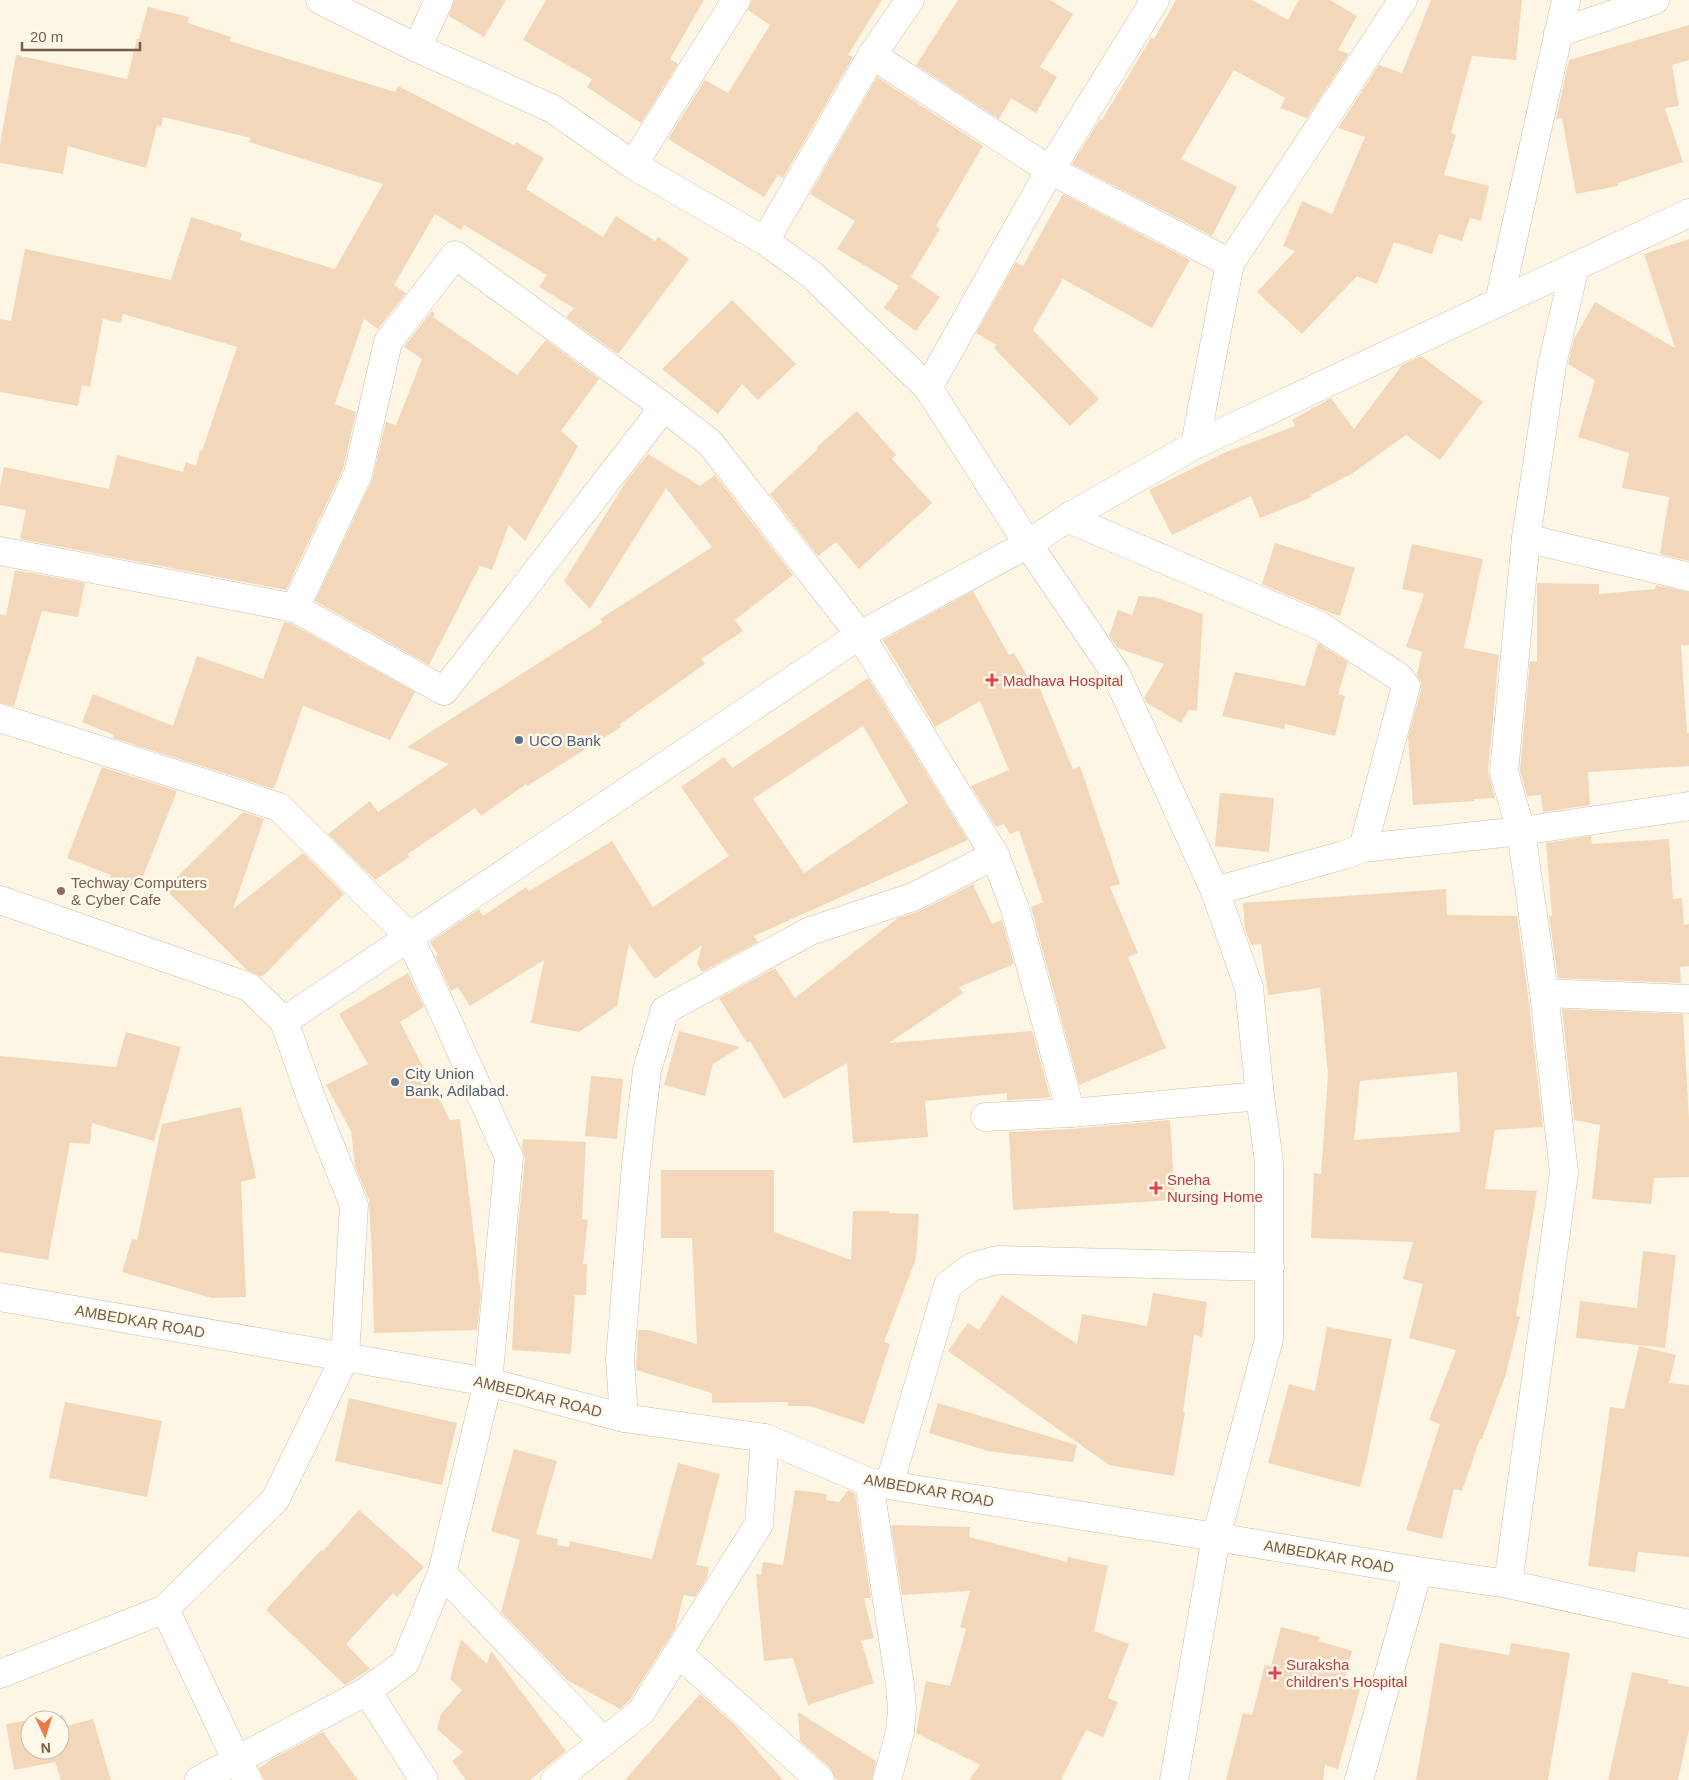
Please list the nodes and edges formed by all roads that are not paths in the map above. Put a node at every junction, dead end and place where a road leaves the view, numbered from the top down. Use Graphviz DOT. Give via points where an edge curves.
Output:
graph roads {
  1 [pos="320,0"];
  2 [pos="438,0"];
  3 [pos="736,0"];
  4 [pos="910,0"];
  5 [pos="1155,0"];
  6 [pos="1403,0"];
  7 [pos="1566,0"];
  8 [pos="1655,0"];
  9 [pos="1558,33"];
  10 [pos="417,48"];
  11 [pos="872,55"];
  12 [pos="633,165"];
  13 [pos="1050,170"];
  14 [pos="1689,213"];
  15 [pos="766,241"];
  16 [pos="1230,263"];
  17 [pos="1575,266"];
  18 [pos="1499,302"];
  19 [pos="928,388"];
  20 [pos="664,407"];
  21 [pos="1195,444"];
  22 [pos="1066,518"];
  23 [pos="1526,538"];
  24 [pos="1028,544"];
  25 [pos="0,551"];
  26 [pos="1689,577"];
  27 [pos="295,608"];
  28 [pos="860,635"];
  29 [pos="0,718"];
  30 [pos="1689,806"];
  31 [pos="1522,831"];
  32 [pos="1363,848"];
  33 [pos="995,855"];
  34 [pos="1215,890"];
  35 [pos="0,900"];
  36 [pos="409,936"];
  37 [pos="1544,993"];
  38 [pos="1689,999"];
  39 [pos="284,1020"];
  40 [pos="1260,1096"];
  41 [pos="1071,1113"];
  42 [pos="985,1117"];
  43 [pos="1270,1266"];
  44 [pos="0,1297"];
  45 [pos="345,1356"];
  46 [pos="488,1382"];
  47 [pos="624,1418"];
  48 [pos="765,1438"];
  49 [pos="879,1484"];
  50 [pos="1216,1536"];
  51 [pos="1418,1571"];
  52 [pos="442,1573"];
  53 [pos="1508,1584"];
  54 [pos="166,1609"];
  55 [pos="1689,1624"];
  56 [pos="678,1653"];
  57 [pos="0,1674"];
  58 [pos="367,1691"];
  59 [pos="604,1742"];
  60 [pos="242,1769"];
  61 [pos="199,1780"];
  62 [pos="424,1780"];
  63 [pos="555,1780"];
  64 [pos="820,1780"];
  65 [pos="887,1780"];
  66 [pos="1174,1780"];
  67 [pos="1359,1780"];
  1 -- 10 [label="street"];
  2 -- 10 [label="street"];
  3 -- 12 [label="street"];
  4 -- 11 [label="street"];
  5 -- 13 [label="street"];
  6 -- 16 [label="street"];
  7 -- 9 [label="street"];
  8 -- 9 [label="street"];
  9 -- 18 [label="street"];
  10 -- 12 [label="street" via="553,109"];
  11 -- 13 [label="street"];
  11 -- 15 [label="street"];
  12 -- 15 [label="street"];
  13 -- 16 [label="street"];
  13 -- 19 [label="street"];
  14 -- 17 [label="street"];
  15 -- 19 [label="street" via="812,274"];
  16 -- 21 [label="street"];
  17 -- 18 [label="street"];
  17 -- 23 [label="street" via="1552,365"];
  18 -- 21 [label="street"];
  19 -- 24 [label="street"];
  20 -- 27 [label="street" via="444,691"];
  20 -- 27 [label="street" via="455,255 388,342 358,474"];
  20 -- 28 [label="street" via="710,443"];
  21 -- 22 [label="street"];
  22 -- 24 [label="street"];
  22 -- 32 [label="street" via="1320,626 1399,677 1406,686"];
  23 -- 26 [label="street"];
  23 -- 31 [label="street" via="1504,772"];
  24 -- 28 [label="street"];
  24 -- 34 [label="street" via="1116,674"];
  25 -- 27 [label="street"];
  28 -- 33 [label="street"];
  28 -- 36 [label="street"];
  29 -- 36 [label="street" via="279,807"];
  30 -- 31 [label="street"];
  31 -- 32 [label="street"];
  31 -- 37 [label="street"];
  32 -- 34 [label="street" via="1344,856"];
  33 -- 41 [label="street" via="1015,909"];
  33 -- 47 [label="street" via="913,897 810,930 665,1010 648,1070 636,1165 620,1359"];
  34 -- 40 [label="street" via="1250,988"];
  35 -- 39 [label="street" via="249,987"];
  36 -- 39 [label="street"];
  36 -- 46 [label="street" via="509,1157"];
  37 -- 38 [label="street"];
  37 -- 53 [label="street" via="1564,1173"];
  39 -- 45 [label="street" via="354,1205"];
  40 -- 41 [label="street"];
  40 -- 43 [label="street" via="1269,1162"];
  41 -- 42 [label="street"];
  43 -- 49 [label="street" via="997,1260 972,1266 948,1285"];
  43 -- 50 [label="street" via="1268,1339"];
  44 -- 45 [label="street, AMBEDKAR ROAD"];
  45 -- 46 [label="street, AMBEDKAR ROAD"];
  45 -- 54 [label="street" via="275,1500"];
  46 -- 47 [label="street, AMBEDKAR ROAD"];
  46 -- 52 [label="street"];
  47 -- 48 [label="street, AMBEDKAR ROAD"];
  48 -- 49 [label="street, AMBEDKAR ROAD"];
  48 -- 56 [label="street" via="759,1524"];
  49 -- 50 [label="street, AMBEDKAR ROAD"];
  49 -- 65 [label="street" via="902,1708 900,1732"];
  50 -- 51 [label="street, AMBEDKAR ROAD"];
  50 -- 66 [label="street"];
  51 -- 53 [label="street, AMBEDKAR ROAD"];
  51 -- 67 [label="street"];
  52 -- 58 [label="street" via="406,1663"];
  52 -- 59 [label="street"];
  53 -- 55 [label="street, AMBEDKAR ROAD"];
  54 -- 57 [label="street"];
  54 -- 60 [label="street"];
  56 -- 59 [label="street" via="641,1712"];
  56 -- 64 [label="street"];
  58 -- 60 [label="street"];
  58 -- 62 [label="street"];
  59 -- 63 [label="street"];
  60 -- 61 [label="street"];
}
